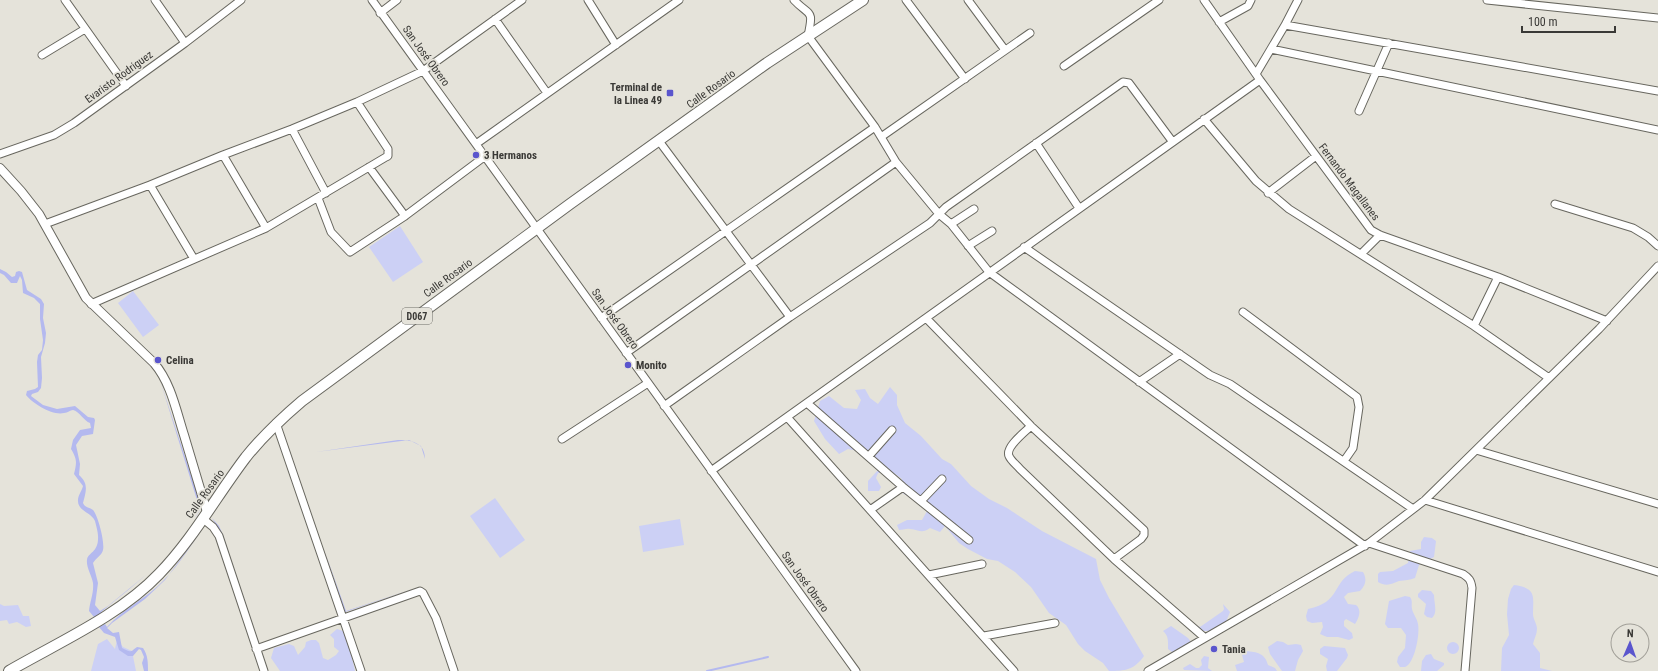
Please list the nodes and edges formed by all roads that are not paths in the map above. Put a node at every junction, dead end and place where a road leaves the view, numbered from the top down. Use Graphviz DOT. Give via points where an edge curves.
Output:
graph roads {
  1 [pos="65,0"];
  2 [pos="155,0"];
  3 [pos="240,0"];
  4 [pos="372,0"];
  5 [pos="397,0"];
  6 [pos="522,0"];
  7 [pos="588,0"];
  8 [pos="679,0"];
  9 [pos="794,0"];
  10 [pos="863,0"];
  11 [pos="906,0"];
  12 [pos="968,0"];
  13 [pos="1159,0"];
  14 [pos="1204,0"];
  15 [pos="1251,0"];
  16 [pos="1298,0"];
  17 [pos="1487,0"];
  18 [pos="513,3"];
  19 [pos="1559,4"];
  20 [pos="380,13"];
  21 [pos="1658,18"];
  22 [pos="495,19"];
  23 [pos="1219,22"];
  24 [pos="1286,25"];
  25 [pos="85,29"];
  26 [pos="1030,33"];
  27 [pos="808,36"];
  28 [pos="185,43"];
  29 [pos="1389,43"];
  30 [pos="616,45"];
  31 [pos="1272,49"];
  32 [pos="1005,50"];
  33 [pos="42,55"];
  34 [pos="1064,66"];
  35 [pos="423,71"];
  36 [pos="1376,72"];
  37 [pos="1258,77"];
  38 [pos="965,79"];
  39 [pos="126,86"];
  40 [pos="1658,91"];
  41 [pos="547,93"];
  42 [pos="356,102"];
  43 [pos="1359,111"];
  44 [pos="1204,119"];
  45 [pos="875,127"];
  46 [pos="292,129"];
  47 [pos="1658,130"];
  48 [pos="882,137"];
  49 [pos="659,141"];
  50 [pos="1172,141"];
  51 [pos="1036,143"];
  52 [pos="476,144"];
  53 [pos="0,154"];
  54 [pos="223,155"];
  55 [pos="1316,156"];
  56 [pos="484,158"];
  57 [pos="896,162"];
  58 [pos="369,167"];
  59 [pos="0,168"];
  60 [pos="150,185"];
  61 [pos="326,193"];
  62 [pos="1268,193"];
  63 [pos="318,198"];
  64 [pos="1555,204"];
  65 [pos="1079,208"];
  66 [pos="974,209"];
  67 [pos="939,214"];
  68 [pos="404,216"];
  69 [pos="45,224"];
  70 [pos="951,224"];
  71 [pos="266,228"];
  72 [pos="537,229"];
  73 [pos="726,230"];
  74 [pos="992,231"];
  75 [pos="1380,235"];
  76 [pos="968,246"];
  77 [pos="1658,246"];
  78 [pos="1024,247"];
  79 [pos="1361,254"];
  80 [pos="194,259"];
  81 [pos="752,265"];
  82 [pos="1658,266"];
  83 [pos="989,272"];
  84 [pos="1498,277"];
  85 [pos="91,304"];
  86 [pos="1243,312"];
  87 [pos="790,317"];
  88 [pos="601,318"];
  89 [pos="926,318"];
  90 [pos="1607,321"];
  91 [pos="1474,326"];
  92 [pos="626,353"];
  93 [pos="1180,354"];
  94 [pos="1549,378"];
  95 [pos="1139,382"];
  96 [pos="648,383"];
  97 [pos="807,403"];
  98 [pos="664,406"];
  99 [pos="787,417"];
  100 [pos="276,422"];
  101 [pos="1031,426"];
  102 [pos="892,430"];
  103 [pos="562,439"];
  104 [pos="1476,450"];
  105 [pos="869,456"];
  106 [pos="1344,461"];
  107 [pos="711,472"];
  108 [pos="942,478"];
  109 [pos="903,487"];
  110 [pos="1425,500"];
  111 [pos="921,501"];
  112 [pos="1658,504"];
  113 [pos="1413,509"];
  114 [pos="870,510"];
  115 [pos="204,515"];
  116 [pos="969,540"];
  117 [pos="1367,544"];
  118 [pos="1114,559"];
  119 [pos="982,564"];
  120 [pos="1658,572"];
  121 [pos="929,575"];
  122 [pos="344,617"];
  123 [pos="1055,623"];
  124 [pos="984,636"];
  125 [pos="1205,638"];
  126 [pos="256,648"];
  127 [pos="9,671"];
  128 [pos="264,671"];
  129 [pos="361,671"];
  130 [pos="454,671"];
  131 [pos="856,671"];
  132 [pos="1014,671"];
  133 [pos="1148,671"];
  134 [pos="1465,671"];
  1 -- 25 [label="street"];
  2 -- 28 [label="street"];
  3 -- 28 [label="street, Evaristo Rodriguez"];
  4 -- 20 [label="street, San José Obrero"];
  5 -- 20 [label="street"];
  6 -- 18 [label="street"];
  7 -- 30 [label="street"];
  8 -- 30 [label="street"];
  9 -- 27 [label="street" via="811,16"];
  10 -- 27 [label="main road, Calle Rosario / D067"];
  11 -- 38 [label="street"];
  12 -- 32 [label="street"];
  13 -- 34 [label="street"];
  14 -- 23 [label="street, Fernando Magallanes"];
  15 -- 23 [label="street" via="1248,6"];
  16 -- 24 [label="street"];
  17 -- 19 [label="street"];
  18 -- 22 [label="street"];
  19 -- 21 [label="street"];
  20 -- 35 [label="street, San José Obrero"];
  22 -- 35 [label="street"];
  22 -- 41 [label="street"];
  23 -- 37 [label="street, Fernando Magallanes"];
  24 -- 29 [label="street"];
  24 -- 31 [label="street"];
  25 -- 33 [label="street"];
  25 -- 39 [label="street"];
  26 -- 32 [label="street"];
  27 -- 45 [label="street"];
  27 -- 49 [label="main road, Calle Rosario / D067"];
  28 -- 39 [label="street, Evaristo Rodriguez"];
  29 -- 36 [label="street"];
  29 -- 40 [label="street"];
  30 -- 41 [label="street"];
  31 -- 36 [label="street"];
  31 -- 37 [label="street"];
  32 -- 38 [label="street"];
  35 -- 42 [label="street"];
  35 -- 52 [label="street, San José Obrero"];
  36 -- 43 [label="street"];
  36 -- 47 [label="street"];
  37 -- 44 [label="street"];
  37 -- 55 [label="street, Fernando Magallanes"];
  38 -- 48 [label="street"];
  39 -- 53 [label="street, Evaristo Rodriguez" via="54,135"];
  41 -- 52 [label="street"];
  42 -- 46 [label="street"];
  42 -- 58 [label="street" via="388,149 388,156"];
  44 -- 50 [label="street"];
  44 -- 62 [label="street"];
  45 -- 48 [label="street"];
  45 -- 73 [label="street"];
  46 -- 54 [label="street"];
  46 -- 61 [label="street"];
  48 -- 57 [label="street"];
  49 -- 72 [label="main road, Calle Rosario / D067"];
  49 -- 73 [label="street"];
  50 -- 51 [label="street" via="1129,83 1125,82"];
  50 -- 65 [label="street"];
  51 -- 65 [label="street"];
  51 -- 67 [label="street"];
  52 -- 56 [label="street, San José Obrero"];
  54 -- 60 [label="street"];
  54 -- 71 [label="street"];
  55 -- 62 [label="street"];
  55 -- 75 [label="street, Fernando Magallanes" via="1371,230"];
  56 -- 68 [label="street"];
  56 -- 72 [label="street, San José Obrero"];
  57 -- 67 [label="street"];
  57 -- 81 [label="street"];
  58 -- 61 [label="street"];
  58 -- 68 [label="street"];
  59 -- 69 [label="street" via="30,202"];
  60 -- 69 [label="street"];
  60 -- 80 [label="street"];
  61 -- 63 [label="street"];
  62 -- 79 [label="street"];
  63 -- 68 [label="street" via="331,232 350,252"];
  63 -- 71 [label="street"];
  64 -- 77 [label="street" via="1633,228 1648,236"];
  65 -- 78 [label="street"];
  66 -- 70 [label="street"];
  67 -- 70 [label="street"];
  67 -- 87 [label="street" via="930,223"];
  69 -- 85 [label="street"];
  70 -- 76 [label="street"];
  71 -- 80 [label="street"];
  72 -- 88 [label="street, San José Obrero"];
  72 -- 100 [label="main road, Calle Rosario / D067" via="372,348"];
  73 -- 81 [label="street"];
  73 -- 88 [label="street"];
  74 -- 76 [label="street"];
  75 -- 79 [label="street"];
  75 -- 84 [label="street, Fernando Magallanes"];
  76 -- 83 [label="street"];
  78 -- 83 [label="street"];
  78 -- 93 [label="street"];
  79 -- 91 [label="street"];
  80 -- 85 [label="street"];
  81 -- 87 [label="street"];
  81 -- 92 [label="street"];
  82 -- 90 [label="street"];
  83 -- 89 [label="street"];
  83 -- 95 [label="street"];
  84 -- 90 [label="street, Fernando Magallanes"];
  84 -- 91 [label="street"];
  85 -- 115 [label="street" via="154,363 165,378"];
  86 -- 106 [label="street" via="1357,397 1359,408 1353,448"];
  87 -- 98 [label="street"];
  88 -- 92 [label="street, San José Obrero"];
  89 -- 97 [label="street"];
  89 -- 101 [label="street"];
  90 -- 94 [label="street"];
  91 -- 94 [label="street"];
  92 -- 96 [label="street, San José Obrero"];
  93 -- 95 [label="street"];
  93 -- 106 [label="street" via="1210,375 1230,384"];
  94 -- 104 [label="street"];
  95 -- 117 [label="street"];
  96 -- 98 [label="street, San José Obrero"];
  96 -- 103 [label="street"];
  97 -- 99 [label="street"];
  97 -- 105 [label="street"];
  98 -- 107 [label="street, San José Obrero"];
  99 -- 107 [label="street"];
  99 -- 114 [label="street"];
  100 -- 115 [label="main road, Calle Rosario / D067" via="245,458"];
  100 -- 122 [label="street"];
  101 -- 118 [label="street" via="1011,446 1009,457"];
  101 -- 118 [label="street" via="1144,530 1141,539"];
  102 -- 105 [label="street"];
  104 -- 110 [label="street"];
  104 -- 112 [label="street"];
  105 -- 109 [label="street"];
  106 -- 113 [label="street"];
  107 -- 131 [label="street, San José Obrero"];
  108 -- 111 [label="street"];
  109 -- 111 [label="street"];
  109 -- 114 [label="street"];
  110 -- 113 [label="street"];
  110 -- 120 [label="street"];
  111 -- 116 [label="street"];
  113 -- 117 [label="street"];
  114 -- 121 [label="street"];
  115 -- 126 [label="street" via="219,536"];
  115 -- 127 [label="main road, Calle Rosario / D067" via="160,573 144,589 114,611"];
  117 -- 125 [label="street"];
  117 -- 134 [label="street" via="1468,577 1472,588"];
  118 -- 125 [label="street"];
  119 -- 121 [label="street"];
  121 -- 124 [label="street"];
  122 -- 126 [label="street"];
  122 -- 129 [label="street"];
  122 -- 130 [label="street" via="420,591 436,618"];
  123 -- 124 [label="street"];
  124 -- 132 [label="street"];
  125 -- 133 [label="street"];
  126 -- 128 [label="street"];
}
